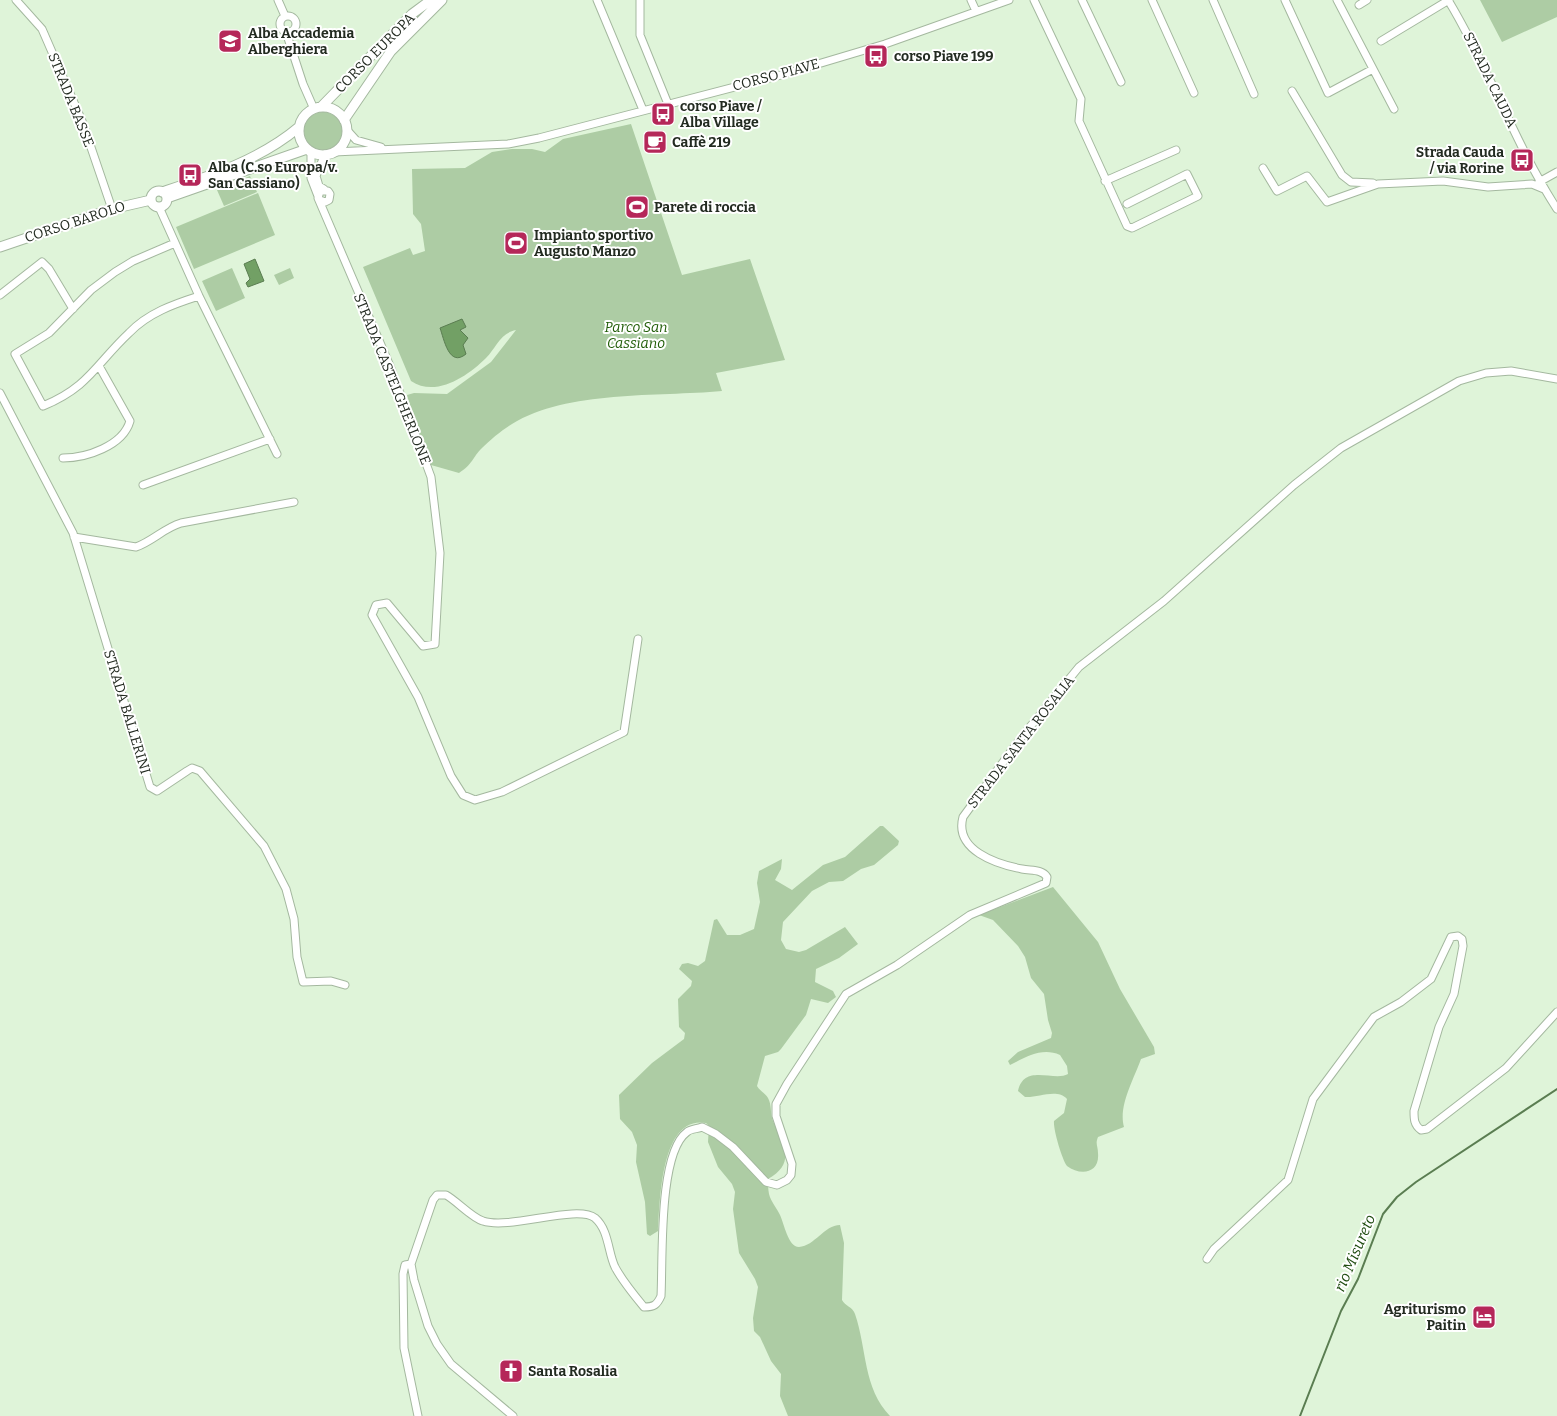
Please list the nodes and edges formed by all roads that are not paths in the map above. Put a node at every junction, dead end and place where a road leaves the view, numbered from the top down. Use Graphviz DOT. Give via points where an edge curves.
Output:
graph roads {
  1 [pos="16,0"];
  2 [pos="278,0"];
  3 [pos="431,0"];
  4 [pos="442,0"];
  5 [pos="597,0"];
  6 [pos="640,0"];
  7 [pos="971,0"];
  8 [pos="1009,0"];
  9 [pos="1034,0"];
  10 [pos="1082,0"];
  11 [pos="1152,0"];
  12 [pos="1213,0"];
  13 [pos="1285,0"];
  14 [pos="1337,0"];
  15 [pos="1367,0"];
  16 [pos="1449,0"];
  17 [pos="1359,5"];
  18 [pos="976,11"];
  19 [pos="285,16"];
  20 [pos="286,32"];
  21 [pos="1381,41"];
  22 [pos="1373,69"];
  23 [pos="1120,82"];
  24 [pos="1292,91"];
  25 [pos="1194,94"];
  26 [pos="1254,94"];
  27 [pos="668,104"];
  28 [pos="317,108"];
  29 [pos="1394,109"];
  30 [pos="643,110"];
  31 [pos="344,120"];
  32 [pos="299,127"];
  33 [pos="347,130"];
  34 [pos="391,148"];
  35 [pos="309,150"];
  36 [pos="1176,150"];
  37 [pos="329,153"];
  38 [pos="1263,168"];
  39 [pos="1557,172"];
  40 [pos="1106,181"];
  41 [pos="1539,182"];
  42 [pos="1378,184"];
  43 [pos="324,189"];
  44 [pos="1544,189"];
  45 [pos="165,195"];
  46 [pos="322,199"];
  47 [pos="151,200"];
  48 [pos="1127,204"];
  49 [pos="159,207"];
  50 [pos="112,209"];
  51 [pos="1557,209"];
  52 [pos="176,243"];
  53 [pos="0,247"];
  54 [pos="0,295"];
  55 [pos="200,296"];
  56 [pos="73,309"];
  57 [pos="99,366"];
  58 [pos="1557,379"];
  59 [pos="0,393"];
  60 [pos="270,439"];
  61 [pos="277,454"];
  62 [pos="63,458"];
  63 [pos="144,485"];
  64 [pos="294,502"];
  65 [pos="74,537"];
  66 [pos="638,639"];
  67 [pos="345,985"];
  68 [pos="1557,1012"];
  69 [pos="1207,1260"];
  70 [pos="411,1264"];
  71 [pos="418,1416"];
  72 [pos="513,1416"];
  1 -- 50 [label="street, STRADA BASSE" via="42,29 82,121"];
  2 -- 19 [label="street"];
  3 -- 28 [label="main road, CORSO EUROPA" via="412,14"];
  4 -- 31 [label="main road, CORSO EUROPA" via="390,51"];
  5 -- 30 [label="street"];
  6 -- 27 [label="street" via="640,35"];
  7 -- 18 [label="street"];
  8 -- 18 [label="street, CORSO PIAVE"];
  9 -- 40 [label="street" via="1081,99 1079,121"];
  10 -- 23 [label="street"];
  11 -- 25 [label="street"];
  12 -- 26 [label="street"];
  13 -- 22 [label="street" via="1328,93"];
  14 -- 22 [label="street"];
  15 -- 17 [label="street"];
  16 -- 21 [label="street"];
  16 -- 41 [label="street, STRADA CAUDA"];
  18 -- 27 [label="street, CORSO PIAVE" via="886,44"];
  19 -- 20 [label="street" via="279,24"];
  19 -- 20 [label="street" via="292,16 296,23 293,30"];
  20 -- 28 [label="street" via="303,84"];
  22 -- 29 [label="street"];
  24 -- 42 [label="street" via="1342,175 1351,182"];
  27 -- 30 [label="street, CORSO PIAVE"];
  28 -- 31 [label="main road" via="334,110"];
  28 -- 32 [label="main road" via="305,115"];
  30 -- 34 [label="street, CORSO PIAVE" via="508,144"];
  31 -- 33 [label="main road"];
  32 -- 35 [label="main road" via="300,139"];
  32 -- 45 [label="main road" via="279,143 246,160"];
  33 -- 34 [label="street" via="356,140 369,146"];
  33 -- 37 [label="main road" via="343,143"];
  34 -- 37 [label="street"];
  35 -- 37 [label="main road"];
  35 -- 45 [label="main road"];
  35 -- 46 [label="street" via="311,178"];
  36 -- 40 [label="street"];
  37 -- 43 [label="street" via="316,176 319,186"];
  38 -- 42 [label="street" via="1277,192 1307,176 1327,202"];
  39 -- 41 [label="street"];
  40 -- 48 [label="street" via="1127,226 1132,228 1198,196 1187,174"];
  41 -- 44 [label="street, STRADA CAUDA"];
  42 -- 44 [label="street" via="1443,182 1488,187 1532,184"];
  43 -- 46 [label="street" via="319,192"];
  43 -- 46 [label="street" via="330,194"];
  44 -- 51 [label="street, STRADA CAUDA"];
  45 -- 47 [label="main road" via="153,193"];
  45 -- 49 [label="main road" via="166,203"];
  46 -- 66 [label="street, STRADA CASTELGHERLONE" via="431,477 440,553 435,644 423,646 387,603 376,605 372,615 418,697 451,776 463,795 475,800 502,792 624,732"];
  47 -- 49 [label="main road"];
  47 -- 50 [label="main road, CORSO BAROLO"];
  49 -- 52 [label="street"];
  50 -- 53 [label="main road, CORSO BAROLO"];
  52 -- 55 [label="street"];
  52 -- 56 [label="street" via="115,272"];
  54 -- 56 [label="street" via="42,262"];
  55 -- 57 [label="street" via="165,308 145,320 129,332"];
  55 -- 60 [label="street"];
  56 -- 57 [label="street" via="49,333 15,354 43,406 66,397"];
  57 -- 62 [label="street" via="130,421 128,428 106,448"];
  58 -- 70 [label="street, STRADA SANTA ROSALIA" via="1511,371 1486,373 1459,382 1341,448 1294,484 1164,601 1078,667 1015,746 961,824 964,840 969,846 992,859 1043,872 1047,877 1046,883 970,914 897,965 846,994 776,1104 776,1116 792,1164 787,1180 777,1185 766,1182 743,1157 716,1134 702,1127 687,1132 675,1148 668,1170 658,1304 644,1307 627,1287 614,1266 603,1228 587,1214 499,1223 482,1221 446,1194 438,1195 433,1200"];
  59 -- 65 [label="street, STRADA BALLERINI" via="64,512"];
  60 -- 61 [label="street"];
  60 -- 63 [label="street"];
  64 -- 65 [label="street" via="181,523 136,547"];
  65 -- 67 [label="street, STRADA BALLERINI" via="150,787 157,791 192,768 200,771 264,846 282,881 294,918 303,982 331,981"];
  68 -- 69 [label="street" via="1506,1068 1428,1129 1421,1130 1414,1119 1414,1111 1439,1027 1454,994 1463,946 1462,939 1451,937 1430,980 1401,1002 1374,1016 1313,1099 1288,1180 1214,1249"];
  70 -- 71 [label="street" via="405,1265 403,1274 404,1348"];
  70 -- 72 [label="street" via="428,1326 440,1350 462,1375"];
}
